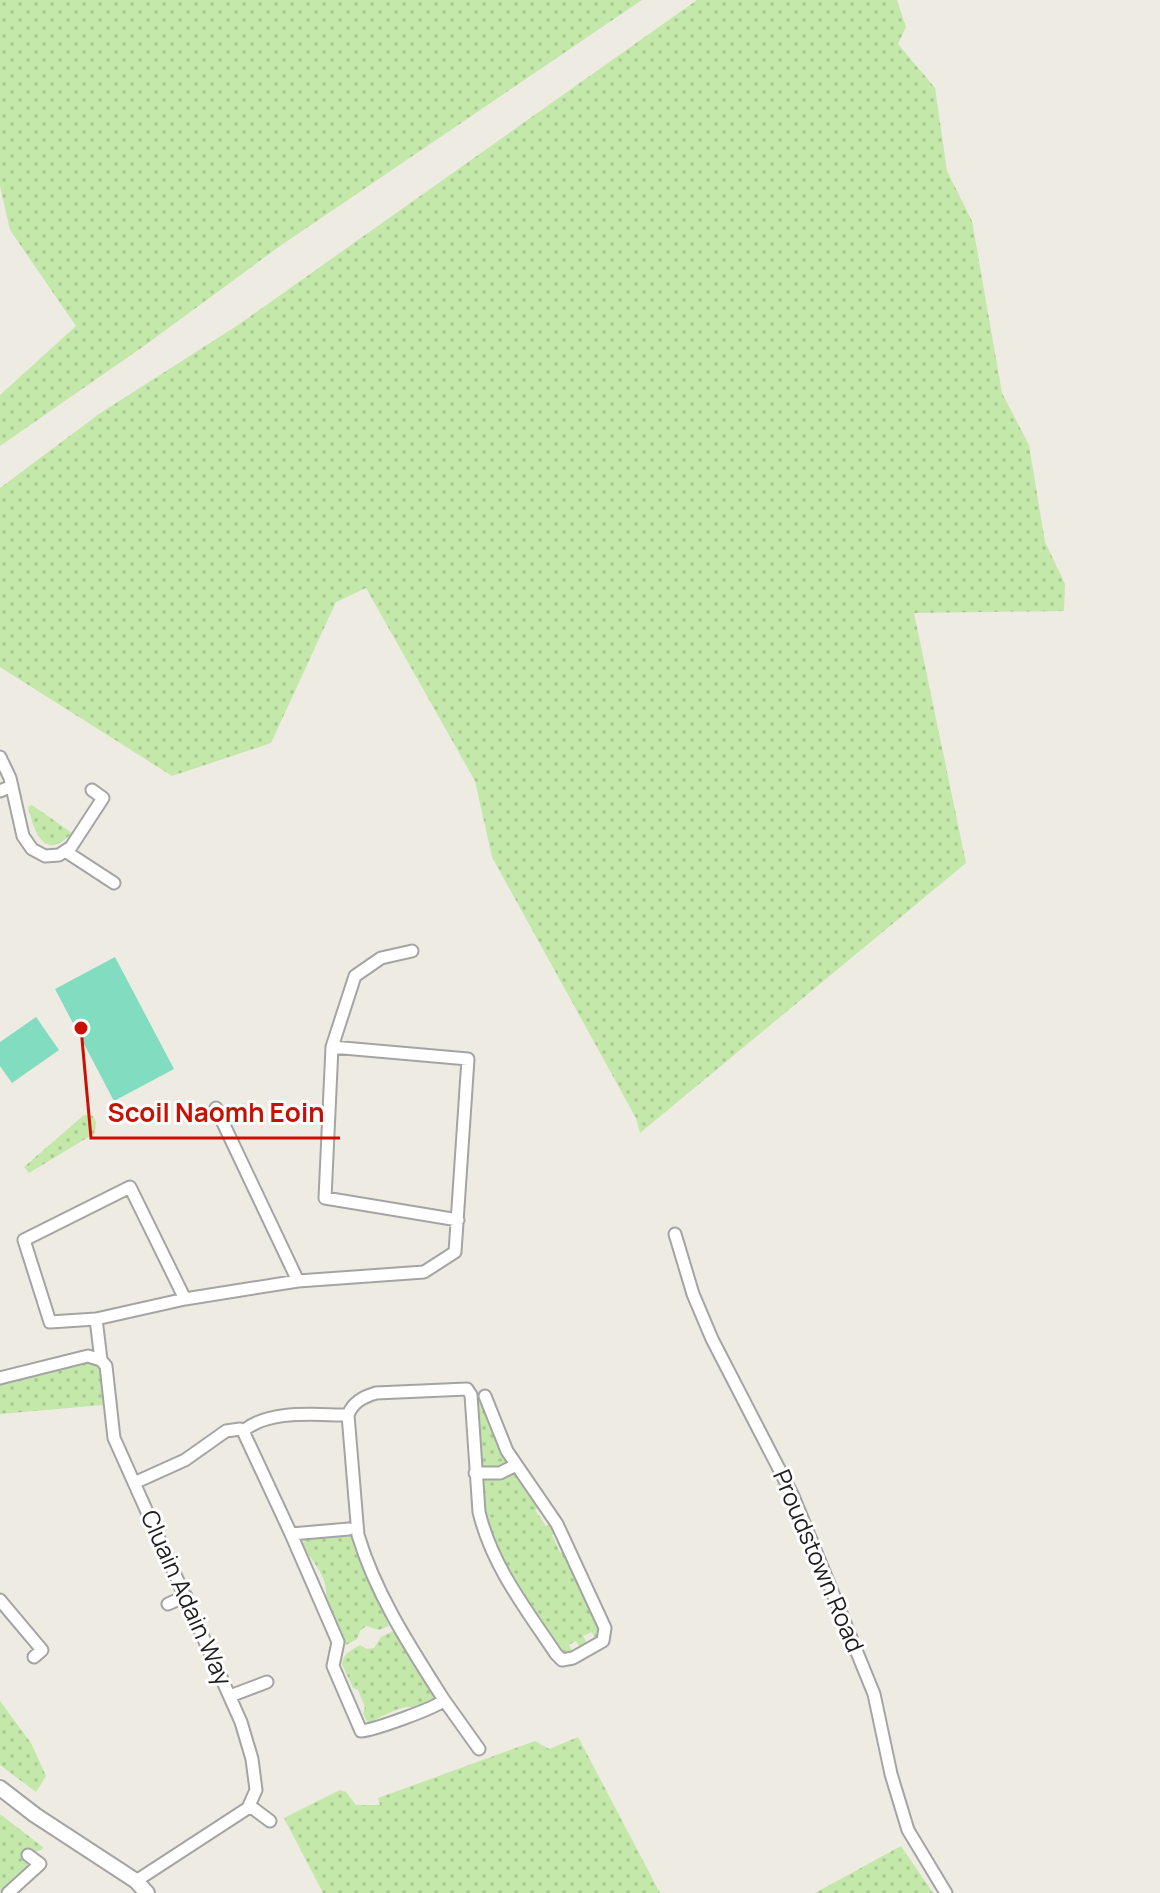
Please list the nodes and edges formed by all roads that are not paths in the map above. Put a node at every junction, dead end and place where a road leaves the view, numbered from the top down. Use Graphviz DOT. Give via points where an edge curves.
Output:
graph roads {
  1 [pos="0,757"];
  2 [pos="6,788"];
  3 [pos="92,790"];
  4 [pos="65,851"];
  5 [pos="114,883"];
  6 [pos="412,951"];
  7 [pos="332,1047"];
  8 [pos="216,1108"];
  9 [pos="458,1220"];
  10 [pos="675,1234"];
  11 [pos="298,1281"];
  12 [pos="185,1299"];
  13 [pos="96,1319"];
  14 [pos="101,1360"];
  15 [pos="0,1378"];
  16 [pos="485,1396"];
  17 [pos="348,1415"];
  18 [pos="243,1431"];
  19 [pos="516,1465"];
  20 [pos="475,1473"];
  21 [pos="134,1483"];
  22 [pos="349,1529"];
  23 [pos="291,1534"];
  24 [pos="186,1596"];
  25 [pos="0,1600"];
  26 [pos="168,1604"];
  27 [pos="34,1657"];
  28 [pos="267,1682"];
  29 [pos="230,1696"];
  30 [pos="444,1700"];
  31 [pos="479,1749"];
  32 [pos="0,1788"];
  33 [pos="250,1806"];
  34 [pos="270,1821"];
  35 [pos="28,1855"];
  36 [pos="136,1881"];
  37 [pos="8,1893"];
  38 [pos="147,1893"];
  39 [pos="946,1893"];
  1 -- 2 [label="street"];
  2 -- 4 [label="street" via="32,849 45,856"];
  3 -- 4 [label="street" via="103,798"];
  4 -- 5 [label="street"];
  6 -- 7 [label="street" via="381,958 355,976"];
  7 -- 9 [label="street" via="325,1198"];
  7 -- 9 [label="street" via="468,1059"];
  8 -- 11 [label="street"];
  9 -- 11 [label="street" via="455,1252 424,1272"];
  10 -- 39 [label="street, Proudstown Road" via="712,1339 793,1496 874,1694 908,1830"];
  11 -- 12 [label="street"];
  12 -- 13 [label="street"];
  12 -- 13 [label="street" via="130,1187 24,1240 50,1322"];
  13 -- 14 [label="street, Cluain Adain Way"];
  14 -- 15 [label="street" via="88,1356"];
  14 -- 21 [label="street, Cluain Adain Way" via="108,1375 111,1429"];
  16 -- 19 [label="street"];
  17 -- 18 [label="street" via="272,1417"];
  17 -- 20 [label="street" via="351,1407 376,1393 467,1389"];
  17 -- 30 [label="street" via="363,1551 396,1624"];
  18 -- 21 [label="street" via="226,1431 185,1460"];
  18 -- 23 [label="street"];
  19 -- 20 [label="street" via="500,1473"];
  19 -- 20 [label="street" via="557,1524 605,1628 603,1641 573,1658 562,1660 556,1654 501,1570 482,1526"];
  21 -- 24 [label="street, Cluain Adain Way"];
  22 -- 23 [label="street"];
  23 -- 30 [label="street" via="338,1642 333,1666 361,1731 437,1707"];
  24 -- 26 [label="street"];
  24 -- 29 [label="street, Cluain Adain Way"];
  25 -- 27 [label="street" via="42,1650"];
  28 -- 29 [label="street"];
  29 -- 33 [label="street, Cluain Adain Way" via="252,1759 256,1790"];
  30 -- 31 [label="street"];
  32 -- 36 [label="street"];
  33 -- 34 [label="street"];
  33 -- 36 [label="street"];
  35 -- 37 [label="street" via="40,1864"];
  36 -- 38 [label="street"];
}
